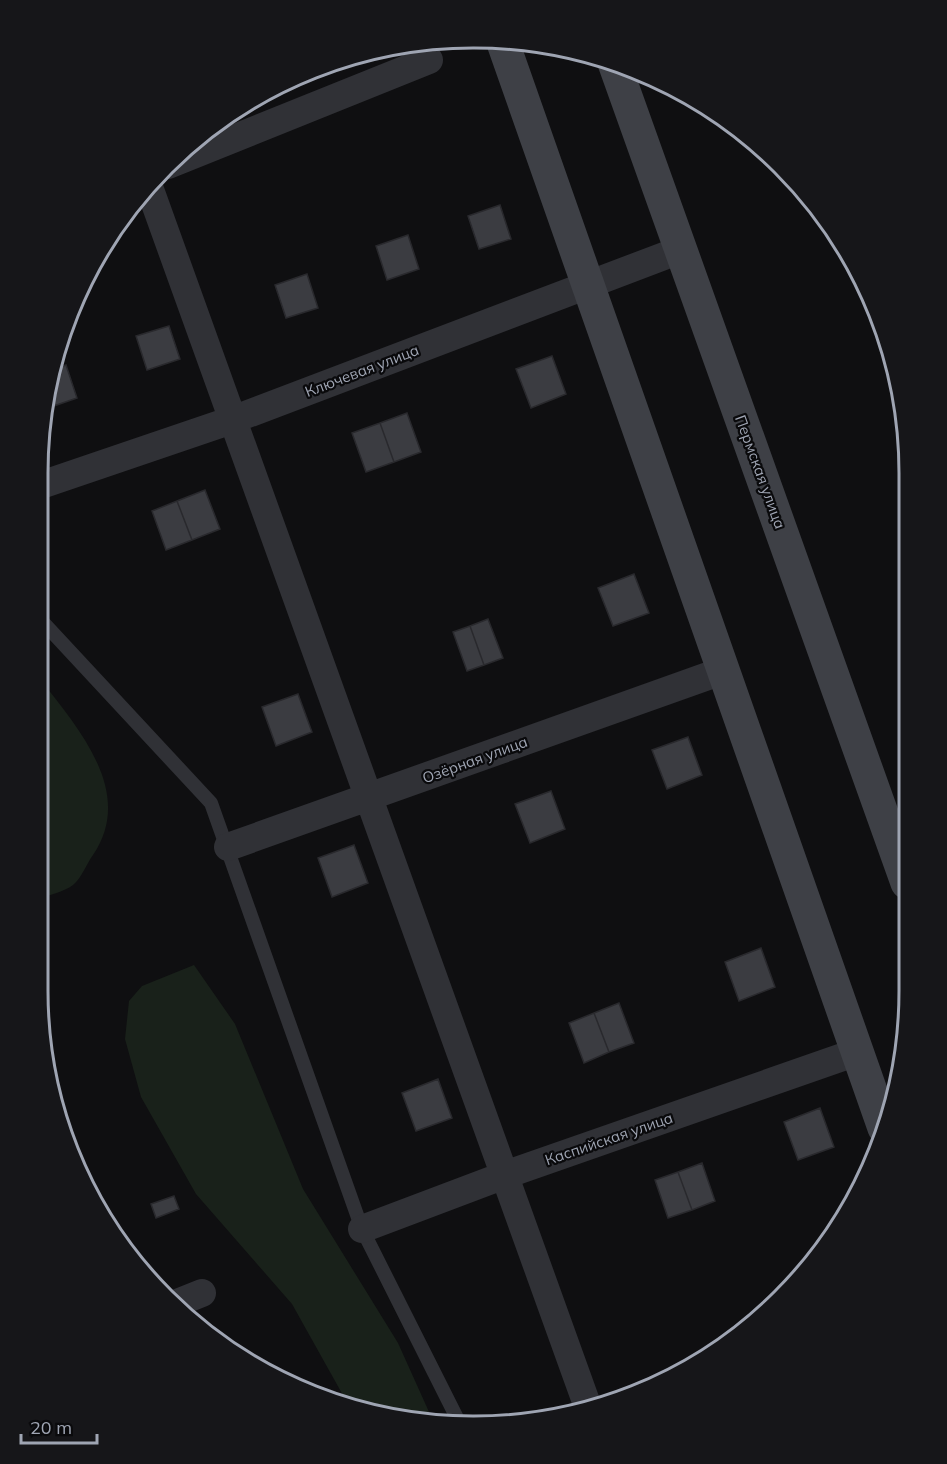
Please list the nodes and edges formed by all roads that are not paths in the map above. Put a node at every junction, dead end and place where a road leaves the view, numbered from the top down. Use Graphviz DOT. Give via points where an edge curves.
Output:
graph roads {
  1 [pos="505,49"];
  2 [pos="429,60"];
  3 [pos="618,74"];
  4 [pos="191,156"];
  5 [pos="152,195"];
  6 [pos="680,250"];
  7 [pos="586,285"];
  8 [pos="232,420"];
  9 [pos="48,483"];
  10 [pos="48,628"];
  11 [pos="722,671"];
  12 [pos="369,799"];
  13 [pos="228,847"];
  14 [pos="899,861"];
  15 [pos="856,1052"];
  16 [pos="880,1116"];
  17 [pos="505,1175"];
  18 [pos="362,1229"];
  19 [pos="587,1401"];
  20 [pos="456,1415"];
  1 -- 7 [label="street"];
  2 -- 4 [label="street"];
  3 -- 6 [label="street, Пермская улица"];
  5 -- 8 [label="street"];
  6 -- 7 [label="street, Ключевая улица"];
  6 -- 14 [label="street, Пермская улица"];
  7 -- 8 [label="street, Ключевая улица"];
  7 -- 11 [label="street"];
  8 -- 9 [label="street, Ключевая улица"];
  8 -- 12 [label="street"];
  10 -- 13 [label="lane" via="211,803"];
  11 -- 12 [label="street, Озёрная улица"];
  11 -- 15 [label="street"];
  12 -- 13 [label="street, Озёрная улица"];
  12 -- 17 [label="street"];
  13 -- 18 [label="lane"];
  15 -- 16 [label="street"];
  15 -- 17 [label="street, Каспийская улица"];
  17 -- 18 [label="street, Каспийская улица"];
  17 -- 19 [label="street"];
  18 -- 20 [label="lane"];
}
